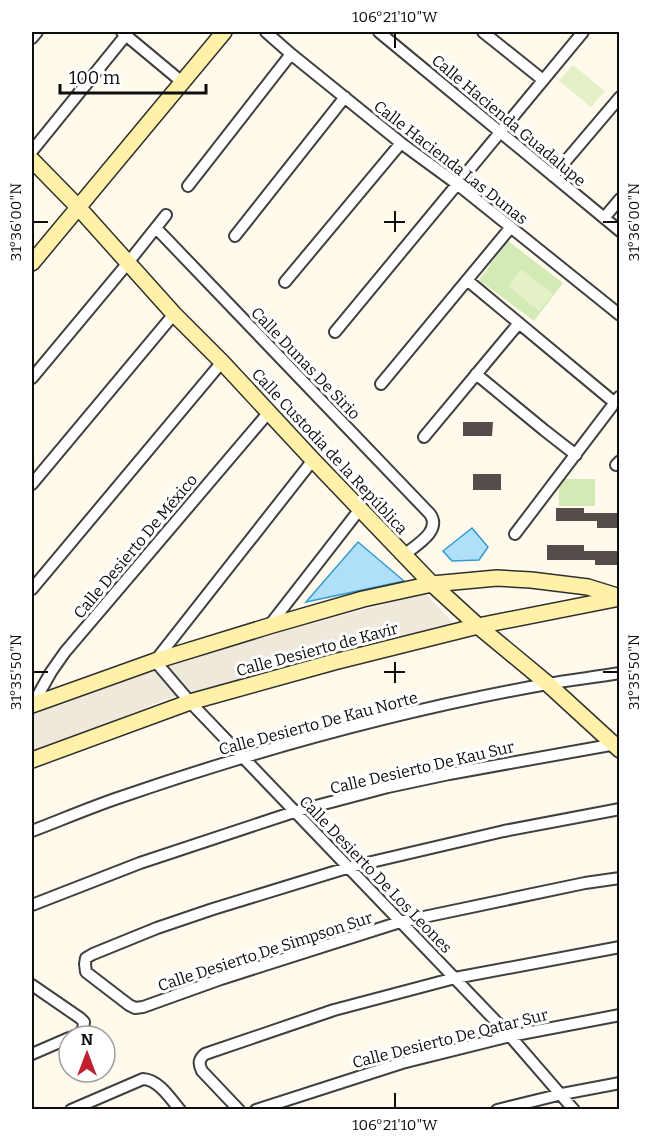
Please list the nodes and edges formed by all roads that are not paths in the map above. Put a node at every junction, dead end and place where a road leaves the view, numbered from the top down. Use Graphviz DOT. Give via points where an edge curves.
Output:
graph roads {
  1 [pos="37,32"];
  2 [pos="224,32"];
  3 [pos="266,32"];
  4 [pos="379,32"];
  5 [pos="483,32"];
  6 [pos="583,32"];
  7 [pos="124,33"];
  8 [pos="32,38"];
  9 [pos="291,54"];
  10 [pos="543,80"];
  11 [pos="182,82"];
  12 [pos="345,97"];
  13 [pos="620,97"];
  14 [pos="500,133"];
  15 [pos="401,143"];
  16 [pos="32,151"];
  17 [pos="32,160"];
  18 [pos="553,176"];
  19 [pos="457,184"];
  20 [pos="188,186"];
  21 [pos="620,199"];
  22 [pos="78,207"];
  23 [pos="166,215"];
  24 [pos="604,218"];
  25 [pos="511,227"];
  26 [pos="156,228"];
  27 [pos="620,231"];
  28 [pos="235,236"];
  29 [pos="32,263"];
  30 [pos="128,264"];
  31 [pos="467,280"];
  32 [pos="285,282"];
  33 [pos="174,314"];
  34 [pos="620,315"];
  35 [pos="519,323"];
  36 [pos="335,332"];
  37 [pos="222,362"];
  38 [pos="476,374"];
  39 [pos="32,378"];
  40 [pos="381,384"];
  41 [pos="617,400"];
  42 [pos="269,412"];
  43 [pos="424,437"];
  44 [pos="576,455"];
  45 [pos="313,460"];
  46 [pos="32,484"];
  47 [pos="360,509"];
  48 [pos="515,534"];
  49 [pos="404,555"];
  50 [pos="432,584"];
  51 [pos="32,589"];
  52 [pos="620,597"];
  53 [pos="269,626"];
  54 [pos="478,626"];
  55 [pos="155,661"];
  56 [pos="620,674"];
  57 [pos="548,684"];
  58 [pos="190,702"];
  59 [pos="32,705"];
  60 [pos="618,746"];
  61 [pos="243,757"];
  62 [pos="32,760"];
  63 [pos="620,809"];
  64 [pos="297,812"];
  65 [pos="32,831"];
  66 [pos="350,867"];
  67 [pos="620,878"];
  68 [pos="32,905"];
  69 [pos="400,922"];
  70 [pos="620,947"];
  71 [pos="455,978"];
  72 [pos="32,985"];
  73 [pos="620,1015"];
  74 [pos="84,1024"];
  75 [pos="510,1036"];
  76 [pos="57,1043"];
  77 [pos="32,1054"];
  78 [pos="620,1083"];
  79 [pos="562,1094"];
  80 [pos="71,1110"];
  81 [pos="180,1110"];
  82 [pos="239,1110"];
  83 [pos="256,1110"];
  84 [pos="497,1110"];
  85 [pos="574,1110"];
  1 -- 8 [label="street"];
  2 -- 11 [label="street"];
  3 -- 9 [label="street, Calle Hacienda Las Dunas"];
  4 -- 14 [label="street, Calle Hacienda Guadalupe"];
  5 -- 10 [label="street"];
  6 -- 10 [label="street"];
  7 -- 11 [label="street"];
  7 -- 16 [label="street"];
  9 -- 12 [label="street, Calle Hacienda Las Dunas"];
  9 -- 20 [label="street"];
  10 -- 14 [label="street"];
  11 -- 22 [label="street"];
  12 -- 15 [label="street, Calle Hacienda Las Dunas"];
  12 -- 28 [label="street"];
  13 -- 18 [label="street"];
  14 -- 18 [label="street, Calle Hacienda Guadalupe"];
  14 -- 19 [label="street"];
  15 -- 19 [label="street, Calle Hacienda Las Dunas"];
  15 -- 32 [label="street"];
  17 -- 22 [label="street, Calle Custodia de la República"];
  18 -- 24 [label="street, Calle Hacienda Guadalupe"];
  19 -- 25 [label="street, Calle Hacienda Las Dunas"];
  19 -- 36 [label="street"];
  21 -- 24 [label="street"];
  22 -- 29 [label="street"];
  22 -- 30 [label="street, Calle Custodia de la República"];
  23 -- 26 [label="street"];
  24 -- 27 [label="street, Calle Hacienda Guadalupe"];
  25 -- 31 [label="street"];
  25 -- 34 [label="street, Calle Hacienda Las Dunas"];
  26 -- 30 [label="street"];
  26 -- 49 [label="street, Calle Dunas De Sirio" via="434,519 432,532"];
  30 -- 33 [label="street, Calle Custodia de la República"];
  30 -- 39 [label="street"];
  31 -- 35 [label="street"];
  31 -- 40 [label="street"];
  33 -- 37 [label="street, Calle Custodia de la República"];
  33 -- 46 [label="street"];
  35 -- 38 [label="street"];
  35 -- 41 [label="street"];
  37 -- 42 [label="street, Calle Custodia de la República"];
  37 -- 51 [label="street"];
  38 -- 43 [label="street"];
  38 -- 44 [label="street"];
  41 -- 44 [label="street"];
  42 -- 45 [label="street, Calle Custodia de la República"];
  42 -- 59 [label="street, Calle Desierto De México" via="68,648"];
  44 -- 48 [label="street"];
  45 -- 47 [label="street, Calle Custodia de la República"];
  45 -- 55 [label="street"];
  47 -- 49 [label="street, Calle Custodia de la República"];
  47 -- 53 [label="street"];
  49 -- 50 [label="street, Calle Custodia de la República"];
  50 -- 52 [label="street, Calle Desierto de Kavir" via="531,580 588,587"];
  50 -- 53 [label="street, Calle Desierto de Kavir"];
  50 -- 54 [label="street, Calle Custodia de la República"];
  52 -- 54 [label="street, Calle Desierto de Kavir"];
  53 -- 55 [label="street, Calle Desierto de Kavir"];
  54 -- 57 [label="street, Calle Custodia de la República"];
  54 -- 58 [label="street, Calle Desierto de Kavir"];
  55 -- 58 [label="street, Calle Desierto De Los Leones"];
  55 -- 59 [label="street, Calle Desierto de Kavir"];
  56 -- 57 [label="street, Calle Desierto De Kau Norte"];
  57 -- 60 [label="street, Calle Custodia de la República"];
  57 -- 61 [label="street, Calle Desierto De Kau Norte" via="472,698"];
  58 -- 61 [label="street, Calle Desierto De Los Leones"];
  58 -- 62 [label="street, Calle Desierto de Kavir"];
  60 -- 64 [label="street, Calle Desierto De Kau Sur" via="418,780"];
  61 -- 64 [label="street, Calle Desierto De Los Leones"];
  61 -- 65 [label="street, Calle Desierto De Kau Norte"];
  63 -- 66 [label="street" via="493,833"];
  64 -- 66 [label="street, Calle Desierto De Los Leones"];
  64 -- 68 [label="street, Calle Desierto De Kau Sur" via="140,863"];
  66 -- 69 [label="street, Calle Desierto De Los Leones"];
  66 -- 69 [label="street, Calle Desierto De Simpson Sur" via="213,909 93,954 86,958 86,972 129,1005 143,1007"];
  67 -- 69 [label="street, Calle Desierto De Simpson Sur"];
  69 -- 71 [label="street, Calle Desierto De Los Leones"];
  70 -- 71 [label="street"];
  71 -- 75 [label="street, Calle Desierto De Los Leones"];
  71 -- 82 [label="street" via="334,1010 200,1058 202,1071"];
  72 -- 74 [label="street"];
  73 -- 75 [label="street, Calle Desierto De Qatar Sur"];
  75 -- 79 [label="street, Calle Desierto De Los Leones"];
  75 -- 83 [label="street, Calle Desierto De Qatar Sur" via="402,1062"];
  76 -- 77 [label="street"];
  78 -- 79 [label="street"];
  79 -- 84 [label="street"];
  79 -- 85 [label="street, Calle Desierto De Los Leones"];
  80 -- 81 [label="street" via="143,1079 157,1084"];
}
